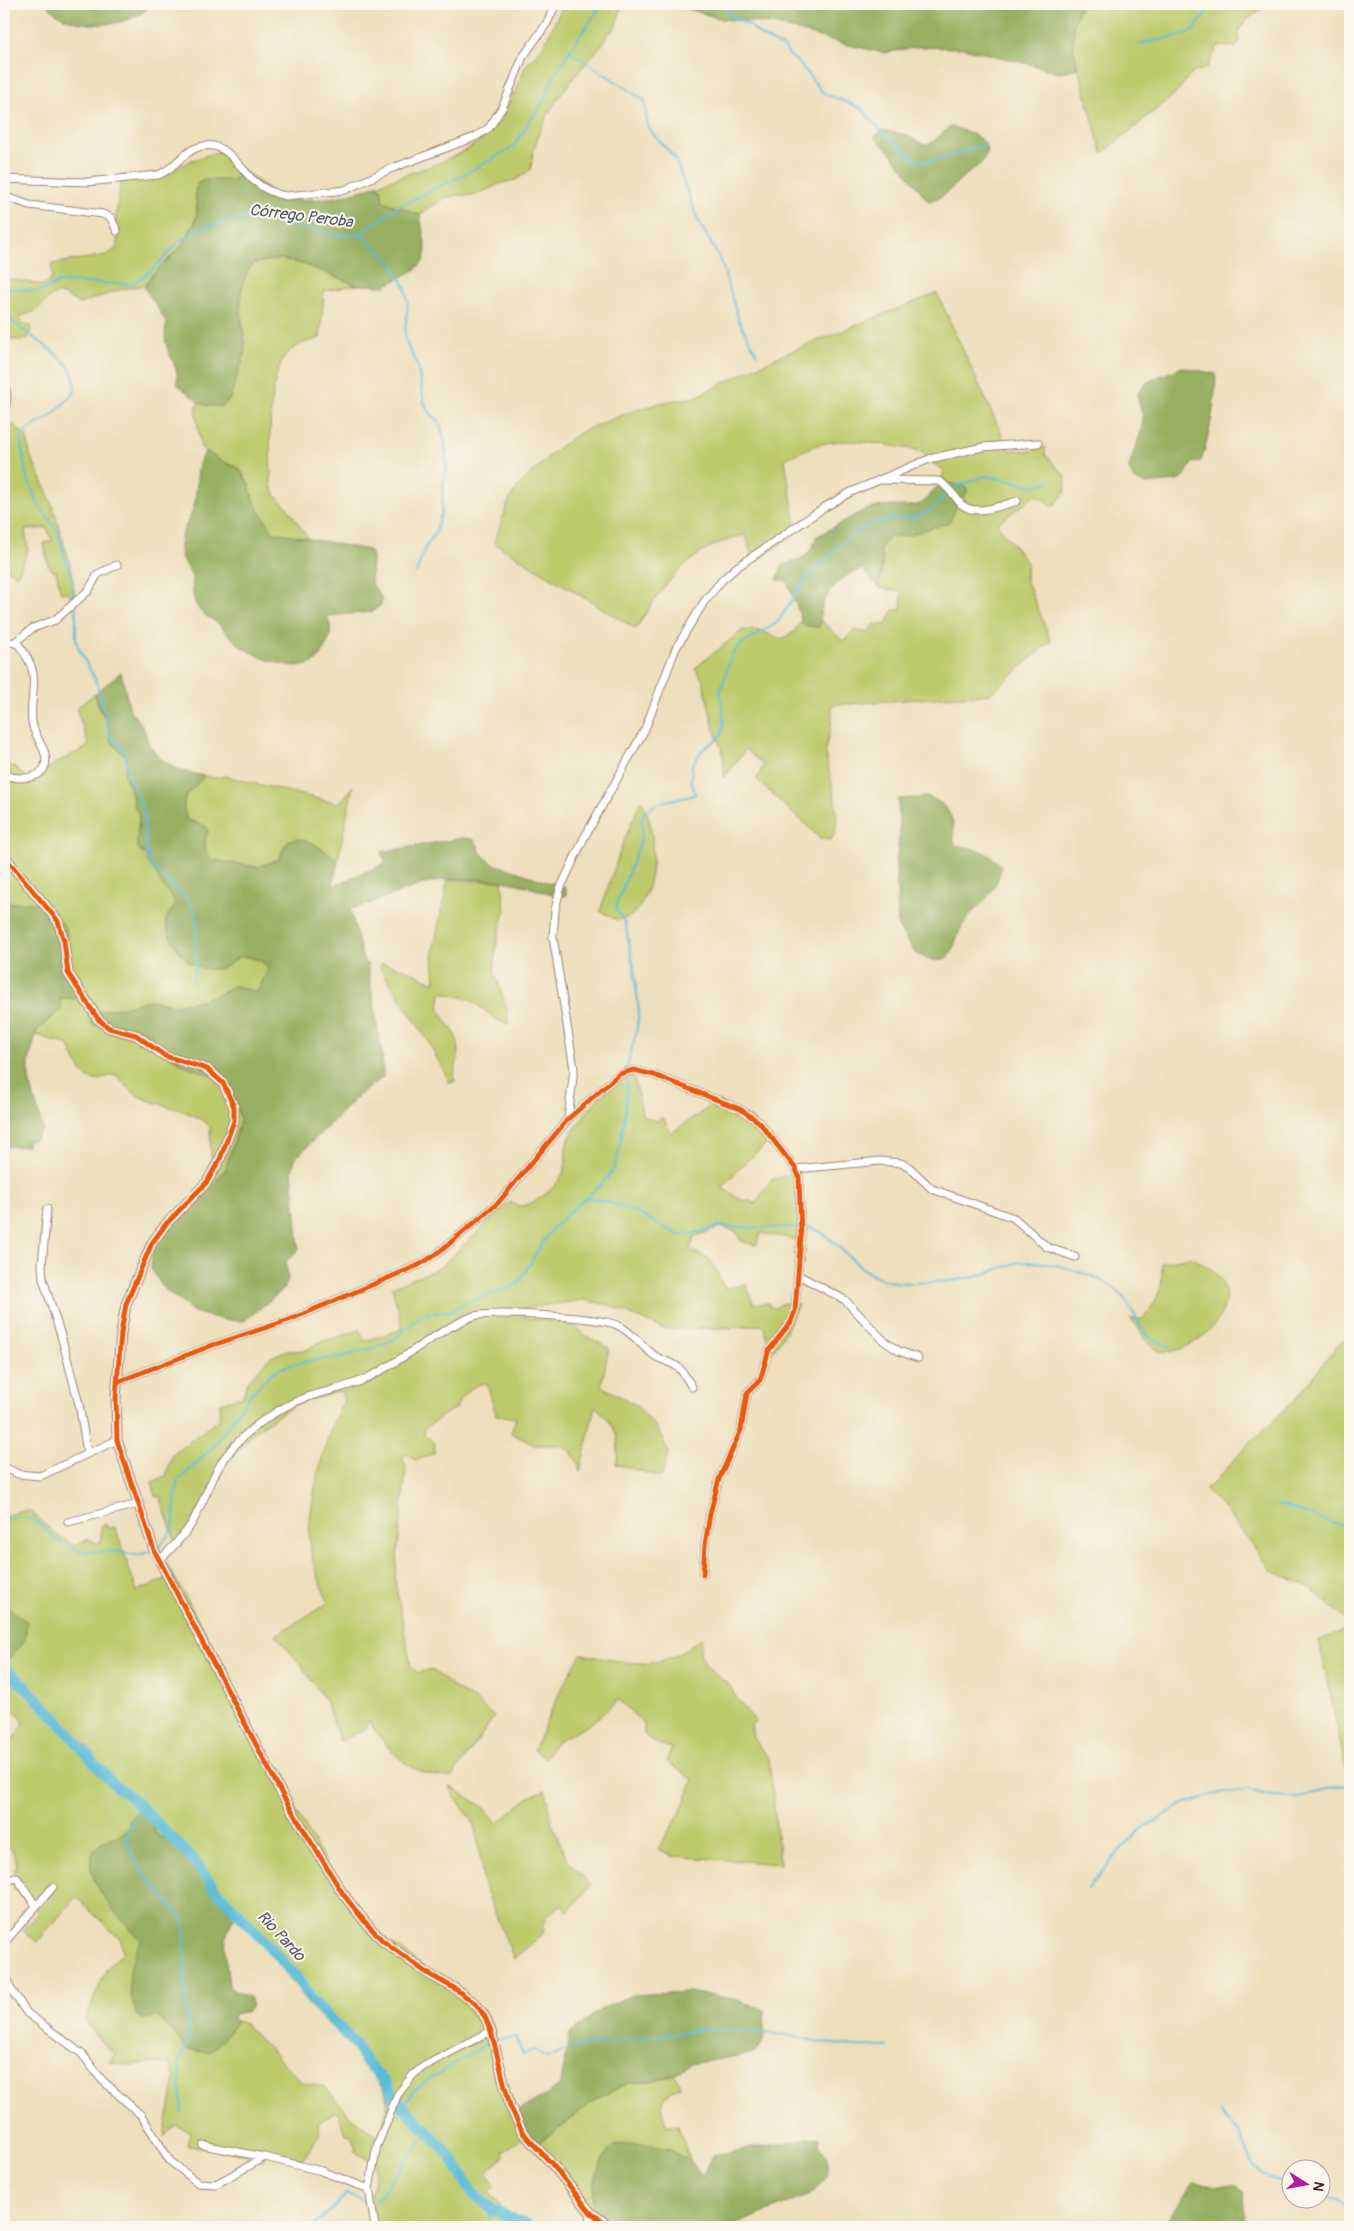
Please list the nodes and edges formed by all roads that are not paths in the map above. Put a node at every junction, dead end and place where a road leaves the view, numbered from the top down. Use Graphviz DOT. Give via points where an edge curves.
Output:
graph roads {
  1 [pos="556,4"];
  2 [pos="4,180"];
  3 [pos="4,196"];
  4 [pos="117,231"];
  5 [pos="4,378"];
  6 [pos="4,417"];
  7 [pos="1038,443"];
  8 [pos="879,480"];
  9 [pos="1018,501"];
  10 [pos="117,565"];
  11 [pos="4,640"];
  12 [pos="15,642"];
  13 [pos="4,775"];
  14 [pos="4,856"];
  15 [pos="568,1119"];
  16 [pos="796,1169"];
  17 [pos="48,1209"];
  18 [pos="1075,1257"];
  19 [pos="798,1274"];
  20 [pos="918,1358"];
  21 [pos="117,1382"];
  22 [pos="692,1387"];
  23 [pos="117,1440"];
  24 [pos="87,1452"];
  25 [pos="4,1467"];
  26 [pos="138,1504"];
  27 [pos="68,1522"];
  28 [pos="160,1560"];
  29 [pos="703,1574"];
  30 [pos="53,1887"];
  31 [pos="4,1888"];
  32 [pos="36,1906"];
  33 [pos="4,1942"];
  34 [pos="4,1969"];
  35 [pos="4,1979"];
  36 [pos="10,1986"];
  37 [pos="491,2031"];
  38 [pos="202,2145"];
  39 [pos="265,2157"];
  40 [pos="369,2189"];
  41 [pos="591,2213"];
  42 [pos="375,2227"];
  43 [pos="588,2227"];
  44 [pos="612,2227"];
  1 -- 2 [label="street" via="523,57 503,106 489,128 475,137 345,190 278,194 253,180 228,151 208,146 196,148 158,175 86,182"];
  3 -- 4 [label="street" via="29,205 103,214 111,218"];
  5 -- 6 [label="street" via="7,397"];
  7 -- 8 [label="street" via="983,447 942,456"];
  8 -- 9 [label="street" via="939,481 963,506 975,510"];
  8 -- 15 [label="street" via="825,507 737,567 704,602 676,648 641,736 583,840 560,889 553,937 574,1069"];
  10 -- 12 [label="street" via="98,574 88,591 55,620 33,628"];
  11 -- 12 [label="street"];
  12 -- 13 [label="street" via="34,674 32,725 45,755 45,763 40,772 28,779"];
  14 -- 21 [label="street" via="58,921 68,973 98,1019 109,1028 136,1035 164,1056 207,1069 222,1083 234,1107 230,1136 207,1182 152,1243 132,1285 121,1333"];
  15 -- 16 [label="street" via="619,1074 638,1071 752,1116"];
  15 -- 21 [label="street" via="498,1203 444,1249 419,1265 290,1320"];
  16 -- 18 [label="street" via="901,1162 932,1189 1014,1218 1047,1247"];
  16 -- 19 [label="street" via="800,1184 801,1236"];
  17 -- 24 [label="street" via="42,1265 44,1279 79,1404"];
  19 -- 20 [label="street" via="845,1300 885,1342"];
  19 -- 29 [label="street" via="797,1300 791,1322 769,1350 760,1380 746,1393 741,1430 719,1479 705,1545"];
  21 -- 23 [label="street"];
  22 -- 28 [label="street" via="678,1367 653,1354 614,1324 490,1313 472,1317 422,1342 374,1374 304,1398 252,1429 222,1461 192,1522"];
  23 -- 24 [label="street"];
  23 -- 26 [label="street"];
  24 -- 25 [label="street" via="40,1476 18,1474"];
  26 -- 27 [label="street"];
  26 -- 28 [label="street"];
  28 -- 37 [label="street" via="283,1796 343,1894 383,1941 476,2004"];
  30 -- 32 [label="street"];
  31 -- 32 [label="street" via="11,1879 17,1878"];
  32 -- 33 [label="street"];
  34 -- 36 [label="street"];
  35 -- 36 [label="street"];
  36 -- 39 [label="street" via="27,2013 82,2054 102,2080 141,2115 170,2161 198,2183 216,2184"];
  37 -- 40 [label="street" via="424,2066 398,2094 377,2146"];
  37 -- 41 [label="street" via="515,2119 523,2133"];
  38 -- 39 [label="street"];
  39 -- 40 [label="street" via="321,2171"];
  40 -- 42 [label="street"];
  41 -- 43 [label="street"];
  41 -- 44 [label="street"];
}
